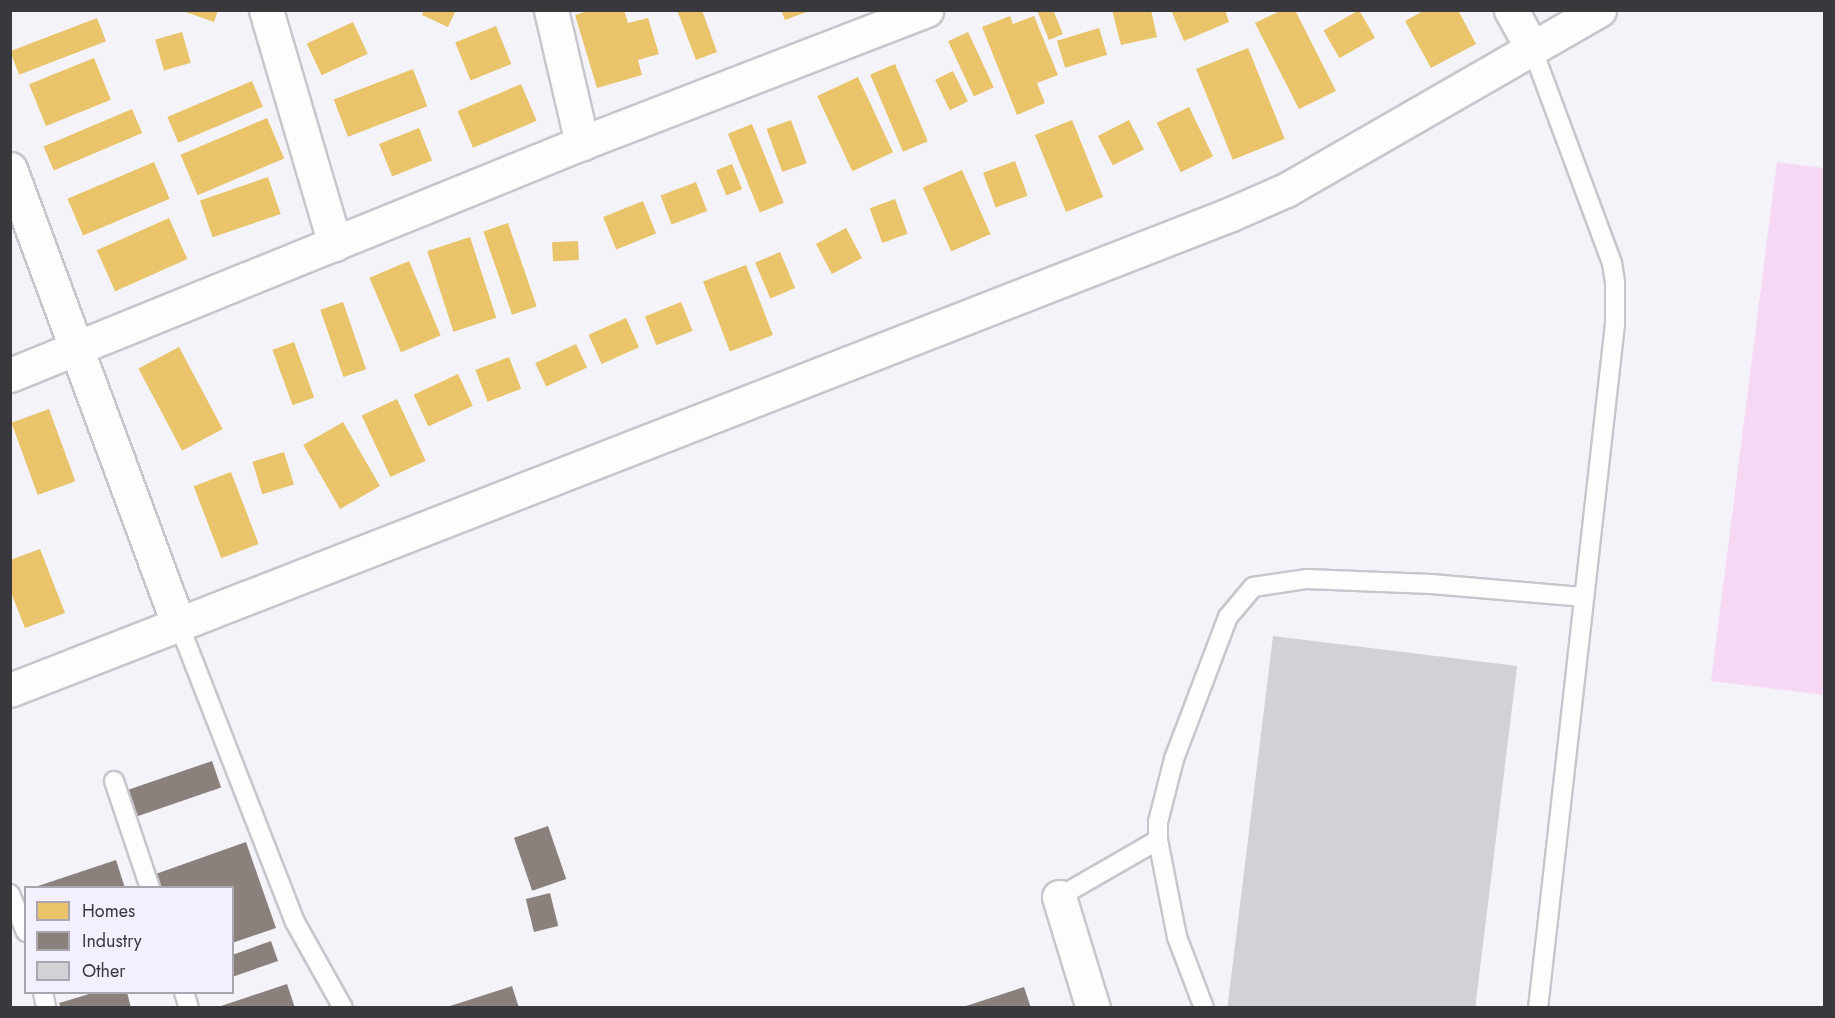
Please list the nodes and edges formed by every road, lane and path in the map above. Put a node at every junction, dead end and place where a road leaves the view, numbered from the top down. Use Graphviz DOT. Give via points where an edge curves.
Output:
graph roads {
  1 [pos="266,10"];
  2 [pos="551,10"];
  3 [pos="926,10"];
  4 [pos="1511,10"];
  5 [pos="1599,10"];
  6 [pos="1532,48"];
  7 [pos="582,143"];
  8 [pos="10,169"];
  9 [pos="335,244"];
  10 [pos="76,350"];
  11 [pos="10,375"];
  12 [pos="1584,597"];
  13 [pos="178,622"];
  14 [pos="10,690"];
  15 [pos="114,781"];
  16 [pos="1158,840"];
  17 [pos="149,886"];
  18 [pos="10,894"];
  19 [pos="1059,897"];
  20 [pos="24,927"];
  21 [pos="343,1008"];
  22 [pos="1093,1008"];
  23 [pos="1204,1008"];
  24 [pos="1538,1008"];
  1 -- 9 [label="street"];
  2 -- 7 [label="street"];
  3 -- 7 [label="street"];
  4 -- 6 [label="street"];
  5 -- 6 [label="street"];
  6 -- 12 [label="lane" via="1612,263 1615,282 1615,324"];
  6 -- 13 [label="street" via="1286,190 1231,214"];
  7 -- 9 [label="street"];
  8 -- 10 [label="street"];
  9 -- 10 [label="street"];
  10 -- 11 [label="street"];
  10 -- 13 [label="street"];
  12 -- 16 [label="lane" via="1431,584 1307,579 1253,587 1228,617 1179,748 1158,822"];
  12 -- 24 [label="lane"];
  13 -- 14 [label="street"];
  13 -- 21 [label="lane" via="295,922"];
  15 -- 17 [label="lane"];
  16 -- 19 [label="lane"];
  16 -- 23 [label="lane" via="1177,937"];
  18 -- 20 [label="lane"];
  19 -- 22 [label="street"];
}
